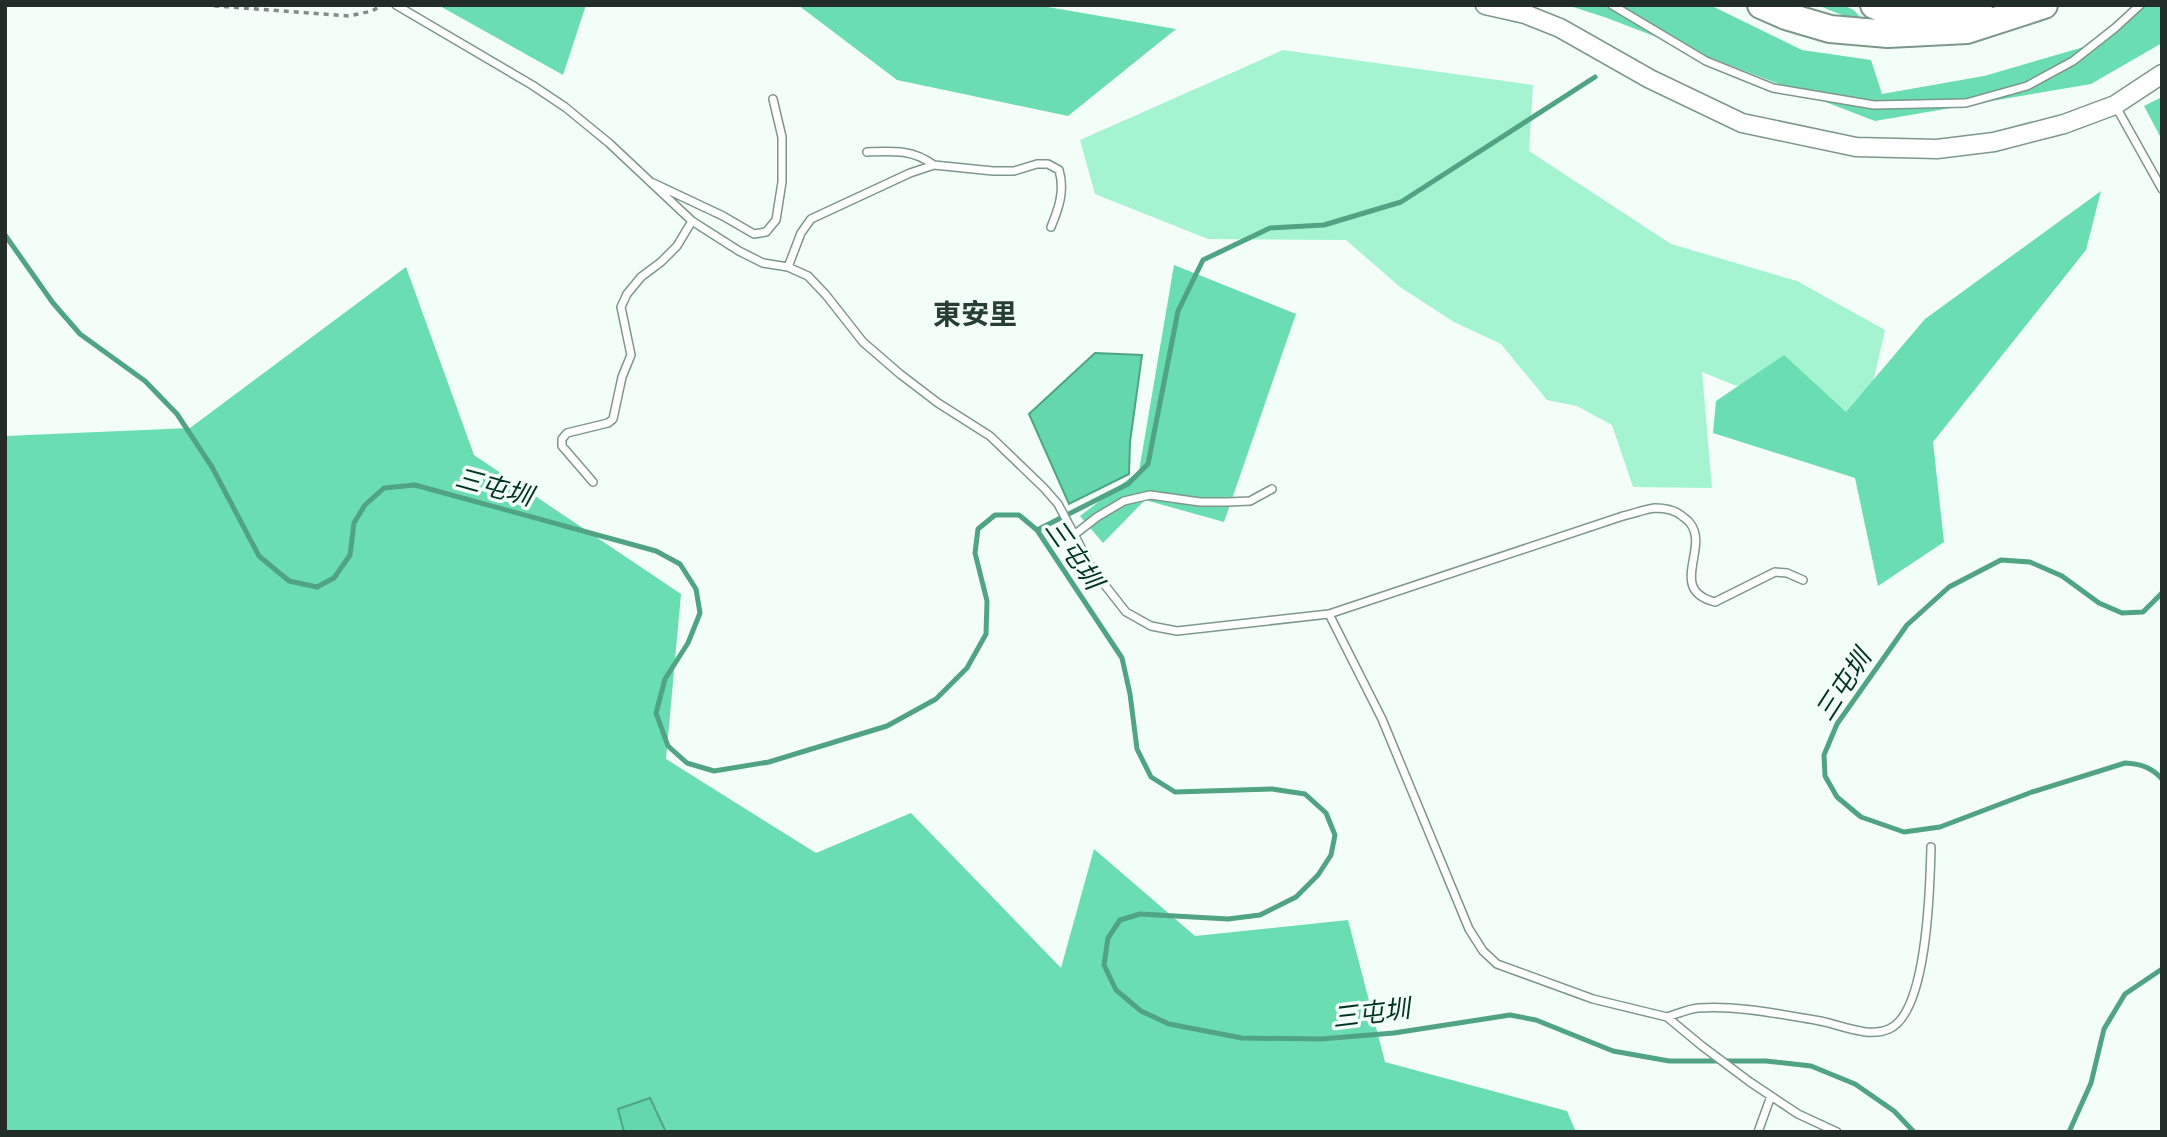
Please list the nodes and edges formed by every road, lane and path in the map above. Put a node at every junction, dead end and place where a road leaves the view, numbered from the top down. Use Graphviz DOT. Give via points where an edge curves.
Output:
graph roads {
  1 [pos="204,5"];
  2 [pos="382,5"];
  3 [pos="396,5"];
  4 [pos="1485,5"];
  5 [pos="1612,5"];
  6 [pos="1761,5"];
  7 [pos="1874,5"];
  8 [pos="1979,5"];
  9 [pos="2044,5"];
  10 [pos="2140,5"];
  11 [pos="2162,74"];
  12 [pos="773,99"];
  13 [pos="2115,105"];
  14 [pos="867,152"];
  15 [pos="933,165"];
  16 [pos="646,179"];
  17 [pos="2162,189"];
  18 [pos="692,221"];
  19 [pos="1051,227"];
  20 [pos="788,267"];
  21 [pos="593,482"];
  22 [pos="1272,489"];
  23 [pos="1074,535"];
  24 [pos="1803,580"];
  25 [pos="1329,614"];
  26 [pos="1931,847"];
  27 [pos="1667,1017"];
  28 [pos="1771,1096"];
  29 [pos="1758,1132"];
  30 [pos="1838,1132"];
  1 -- 2 [label="path" via="349,16"];
  3 -- 16 [label="lane" via="565,107"];
  4 -- 13 [label="street" via="1560,27 1650,79 1742,123 1856,147 1937,149 1994,142"];
  5 -- 10 [label="lane" via="1706,61 1773,88 1874,104 1966,103 2027,86 2073,61"];
  6 -- 9 [label="highway" via="1830,29 1888,34 1967,30"];
  7 -- 8 [label="highway" via="1913,16 1935,16"];
  11 -- 13 [label="street"];
  12 -- 16 [label="lane" via="782,137 782,182 776,220 766,232 754,234"];
  13 -- 17 [label="lane"];
  14 -- 15 [label="lane" via="905,151"];
  15 -- 19 [label="lane" via="1014,171 1048,164 1059,170 1063,182"];
  15 -- 20 [label="lane" via="811,219"];
  16 -- 18 [label="lane"];
  18 -- 20 [label="lane" via="763,263"];
  18 -- 21 [label="lane" via="677,246 641,277 621,307 631,355 613,419 567,433 562,439 562,446"];
  20 -- 23 [label="lane" via="808,276 863,342 900,374 990,436 1058,504"];
  22 -- 23 [label="lane" via="1250,501 1200,502 1150,495 1124,501"];
  23 -- 25 [label="lane" via="1093,570 1126,612 1151,626 1177,631"];
  24 -- 25 [label="lane" via="1775,572 1715,602 1702,599 1693,590 1692,524 1677,512 1657,508"];
  25 -- 27 [label="lane" via="1382,719 1482,951 1497,964 1593,999"];
  26 -- 27 [label="lane" via="1930,909 1921,968 1903,1017 1889,1029 1870,1033 1746,1010 1697,1009"];
  27 -- 28 [label="lane"];
  28 -- 29 [label="lane"];
  28 -- 30 [label="lane"];
}
